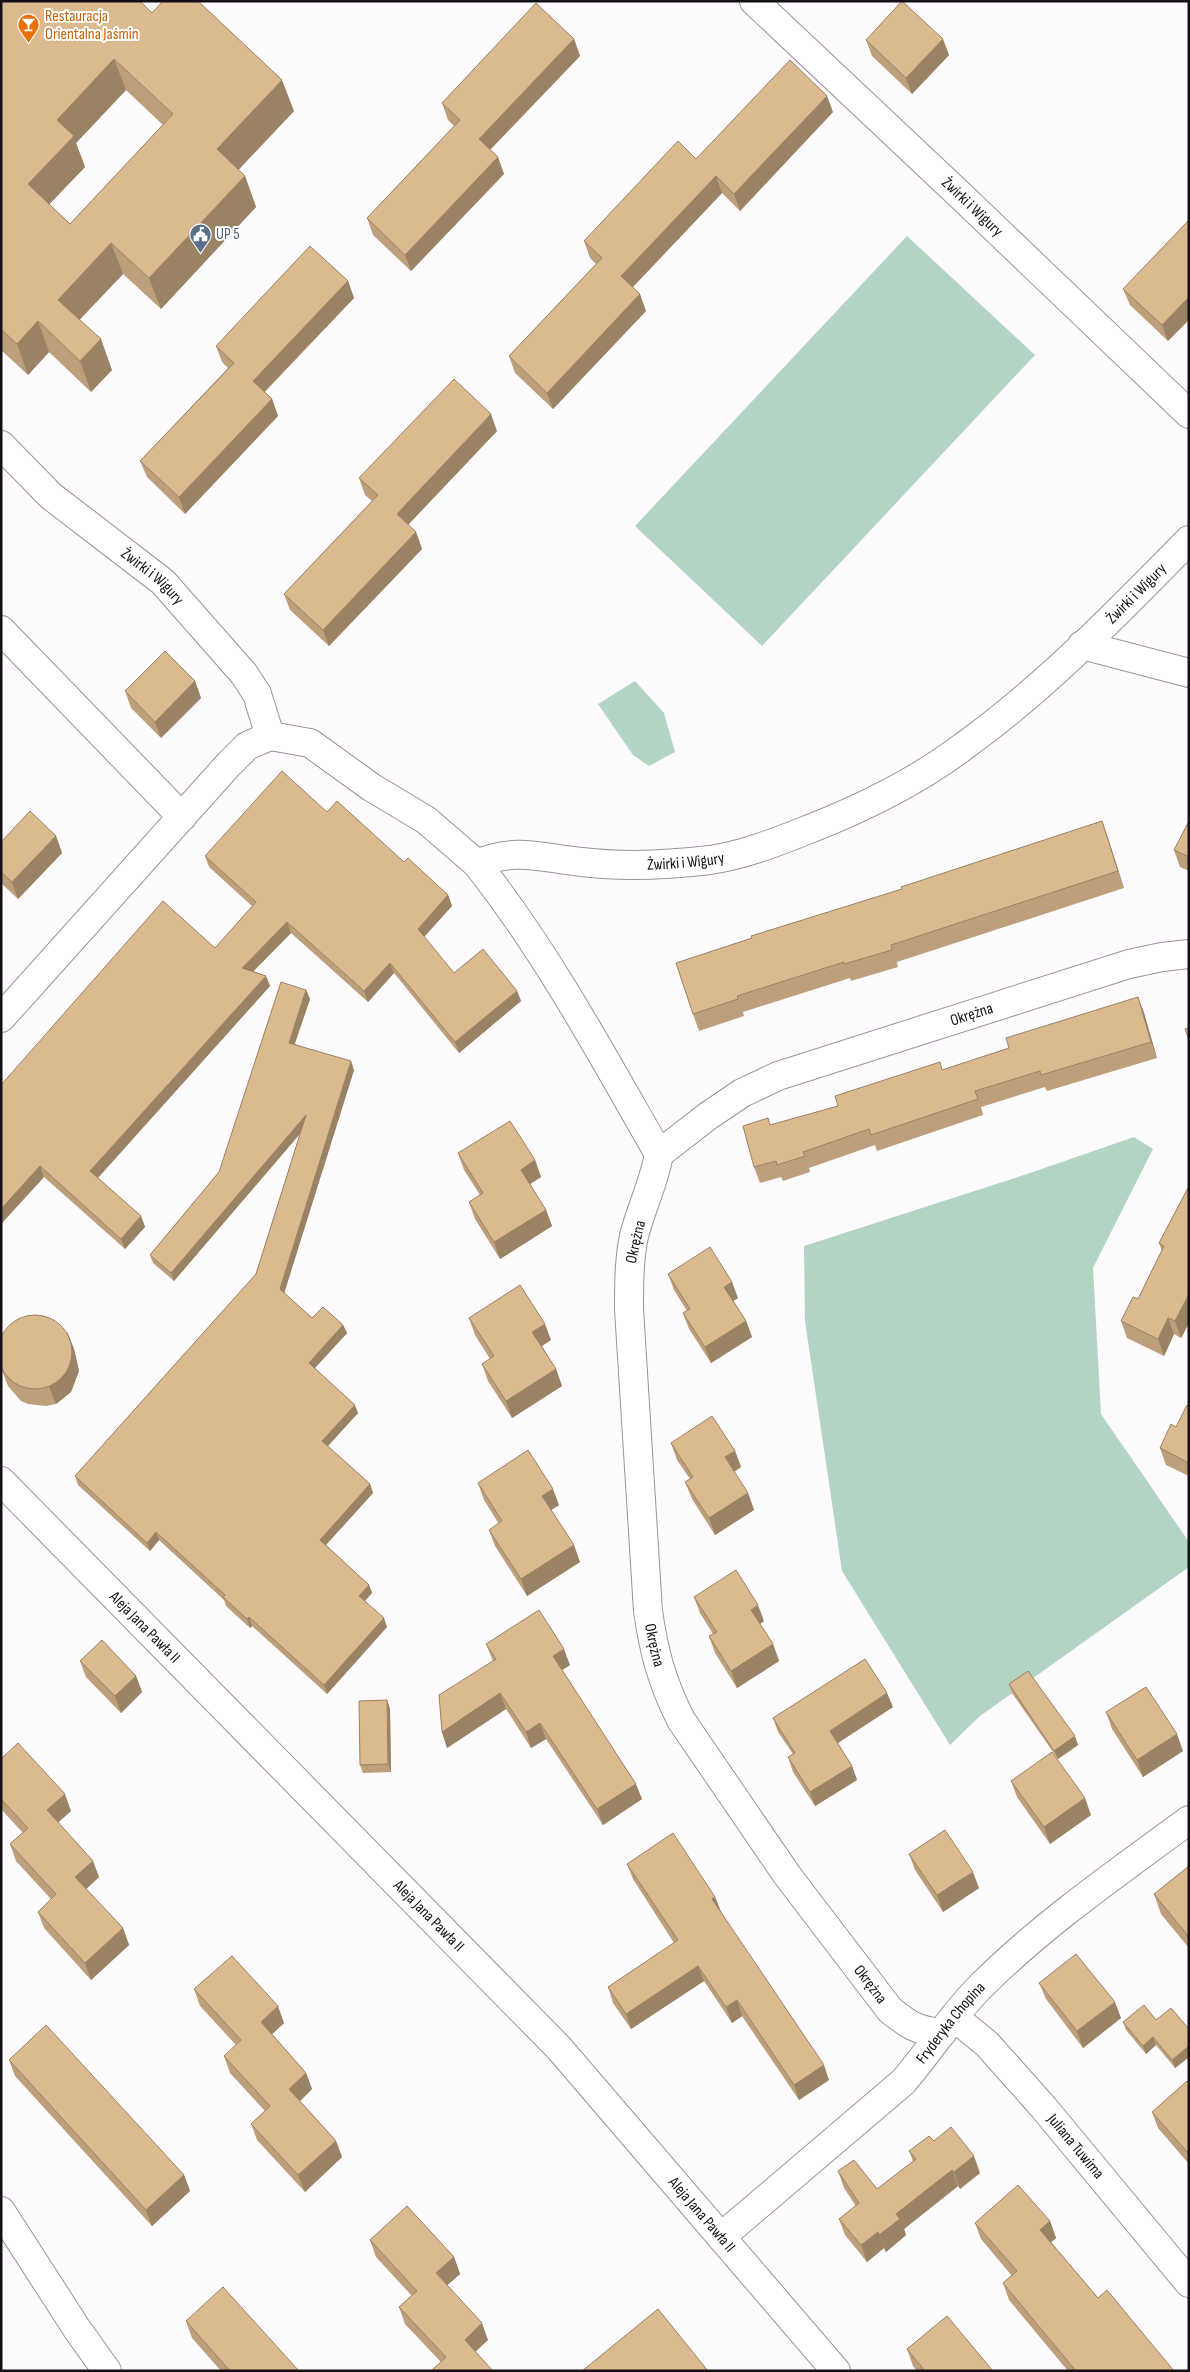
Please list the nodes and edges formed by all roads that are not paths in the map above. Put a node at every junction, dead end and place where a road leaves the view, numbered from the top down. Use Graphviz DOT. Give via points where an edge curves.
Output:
graph roads {
  1 [pos="754,1"];
  2 [pos="1189,414"];
  3 [pos="1,445"];
  4 [pos="1189,540"];
  5 [pos="1,630"];
  6 [pos="1082,645"];
  7 [pos="1189,673"];
  8 [pos="270,736"];
  9 [pos="182,817"];
  10 [pos="477,864"];
  11 [pos="1189,954"];
  12 [pos="1,1018"];
  13 [pos="658,1154"];
  14 [pos="1,1481"];
  15 [pos="1189,1820"];
  16 [pos="948,2025"];
  17 [pos="1,2211"];
  18 [pos="722,2237"];
  19 [pos="1189,2283"];
  20 [pos="107,2371"];
  21 [pos="836,2371"];
  1 -- 2 [label="street, Żwirki i Wigury"];
  3 -- 8 [label="street, Żwirki i Wigury" via="51,496 163,582 258,694"];
  4 -- 6 [label="street, Żwirki i Wigury"];
  5 -- 9 [label="street"];
  6 -- 7 [label="street"];
  6 -- 10 [label="street, Żwirki i Wigury" via="1006,714 934,766 842,816 770,845 700,860 632,865 514,854 495,856"];
  8 -- 9 [label="street" via="247,746"];
  8 -- 10 [label="street" via="310,743 426,820"];
  9 -- 12 [label="street"];
  10 -- 13 [label="street" via="520,921 568,996"];
  11 -- 13 [label="street, Okrężna" via="1129,964 778,1076 742,1093"];
  13 -- 16 [label="street, Okrężna" via="654,1177 634,1235 629,1269 629,1309 643,1556 654,1652 667,1692 681,1720 787,1875 890,2010 909,2026 923,2031"];
  14 -- 18 [label="street, Aleja Jana Pawła II" via="559,2048"];
  15 -- 16 [label="street, Fryderyka Chopina" via="1076,1903 1013,1956 979,1988"];
  16 -- 18 [label="street, Fryderyka Chopina" via="903,2082"];
  16 -- 19 [label="street, Juliana Tuwima" via="986,2044 1038,2101"];
  17 -- 20 [label="street"];
  18 -- 21 [label="street, Aleja Jana Pawła II"];
}
